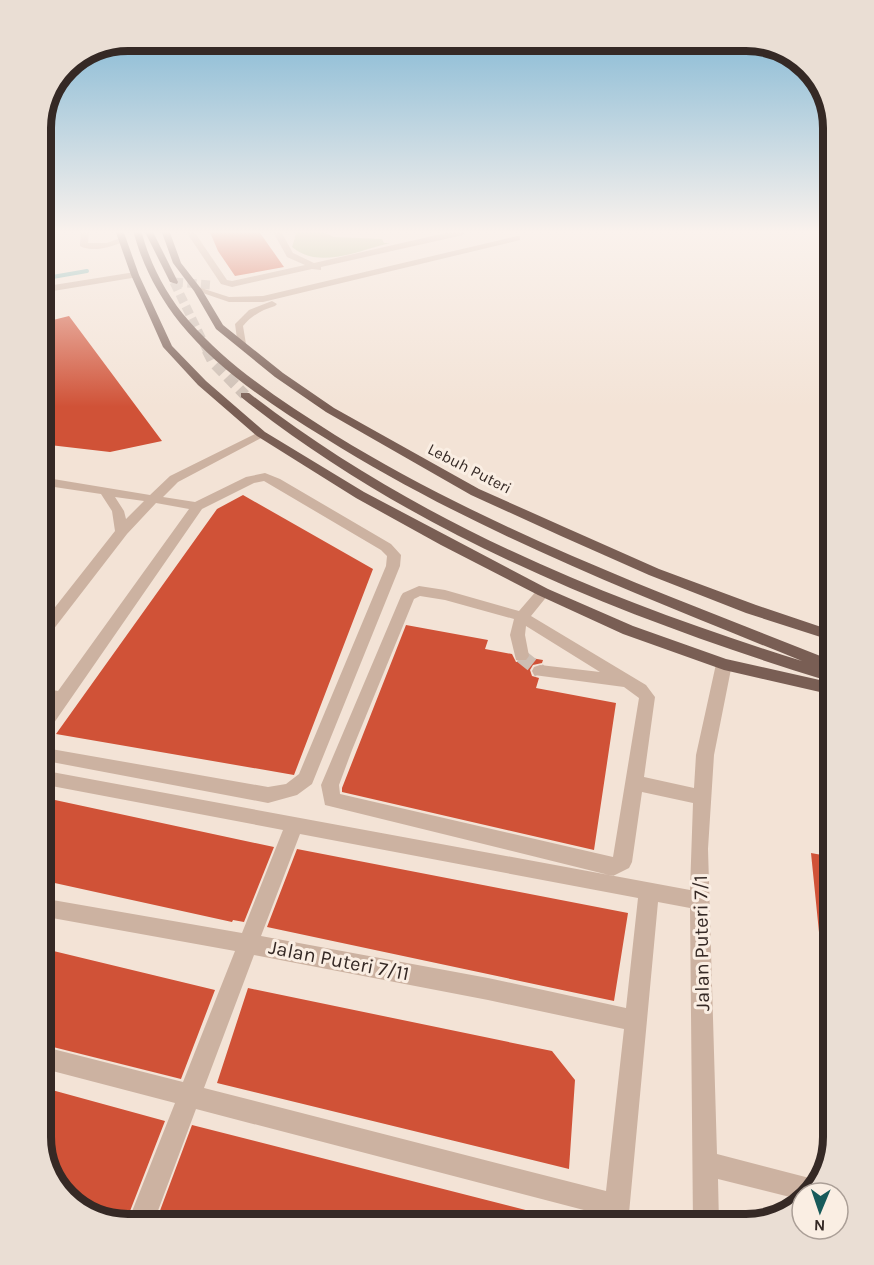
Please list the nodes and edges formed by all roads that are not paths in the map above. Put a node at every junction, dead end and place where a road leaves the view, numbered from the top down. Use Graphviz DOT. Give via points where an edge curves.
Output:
graph roads {
  1 [pos="141,289"];
  2 [pos="162,289"];
  3 [pos="313,289"];
  4 [pos="323,289"];
  5 [pos="198,290"];
  6 [pos="241,344"];
  7 [pos="244,395"];
  8 [pos="261,434"];
  9 [pos="174,479"];
  10 [pos="51,482"];
  11 [pos="104,490"];
  12 [pos="154,498"];
  13 [pos="197,506"];
  14 [pos="122,531"];
  15 [pos="543,591"];
  16 [pos="520,616"];
  17 [pos="51,622"];
  18 [pos="823,632"];
  19 [pos="521,656"];
  20 [pos="823,663"];
  21 [pos="724,664"];
  22 [pos="540,671"];
  23 [pos="823,673"];
  24 [pos="627,681"];
  25 [pos="823,686"];
  26 [pos="51,696"];
  27 [pos="62,698"];
  28 [pos="51,714"];
  29 [pos="51,756"];
  30 [pos="51,779"];
  31 [pos="634,783"];
  32 [pos="701,797"];
  33 [pos="294,825"];
  34 [pos="649,892"];
  35 [pos="700,901"];
  36 [pos="51,910"];
  37 [pos="249,943"];
  38 [pos="636,1021"];
  39 [pos="51,1060"];
  40 [pos="190,1095"];
  41 [pos="706,1164"];
  42 [pos="790,1184"];
  43 [pos="144,1214"];
  44 [pos="612,1214"];
  45 [pos="616,1214"];
  46 [pos="706,1214"];
  1 -- 8 [label="main road" via="168,347 202,383"];
  2 -- 20 [label="main road" via="186,324 242,376 332,439 406,483 577,565"];
  3 -- 5 [label="street" via="248,301 220,299"];
  4 -- 6 [label="street" via="249,313 238,326"];
  5 -- 6 [label="main road, Lebuh Puteri" via="219,327"];
  6 -- 18 [label="main road, Lebuh Puteri" via="330,410 475,492 654,572"];
  7 -- 23 [label="main road" via="303,439 392,492 527,562 670,624"];
  8 -- 9 [label="street"];
  8 -- 15 [label="main road" via="360,495"];
  9 -- 11 [label="street" via="150,487"];
  9 -- 12 [label="street"];
  10 -- 11 [label="street"];
  11 -- 12 [label="street"];
  11 -- 14 [label="street" via="118,511"];
  12 -- 13 [label="street"];
  12 -- 14 [label="street"];
  13 -- 27 [label="street"];
  13 -- 29 [label="street" via="250,480 265,477 394,555 306,779 291,790 268,795"];
  14 -- 17 [label="street"];
  15 -- 16 [label="street"];
  15 -- 21 [label="main road" via="628,630"];
  16 -- 19 [label="street"];
  16 -- 24 [label="street"];
  16 -- 31 [label="street" via="437,593 419,591 408,596 330,785 331,800 613,867 622,862"];
  21 -- 25 [label="main road"];
  21 -- 32 [label="street, Jalan Puteri 7/1" via="705,754"];
  22 -- 24 [label="street"];
  24 -- 31 [label="street" via="647,697"];
  26 -- 27 [label="street"];
  27 -- 28 [label="street"];
  30 -- 33 [label="street"];
  31 -- 32 [label="street"];
  32 -- 35 [label="street, Jalan Puteri 7/1"];
  33 -- 34 [label="street"];
  33 -- 37 [label="street"];
  34 -- 35 [label="street"];
  34 -- 38 [label="street"];
  35 -- 41 [label="street, Jalan Puteri 7/1"];
  36 -- 37 [label="street, Jalan Puteri 7/11"];
  37 -- 38 [label="street, Jalan Puteri 7/11"];
  37 -- 40 [label="street"];
  38 -- 45 [label="street"];
  39 -- 40 [label="street"];
  40 -- 43 [label="street"];
  40 -- 44 [label="street"];
  41 -- 42 [label="street"];
  41 -- 46 [label="street, Jalan Puteri 7/1"];
}
